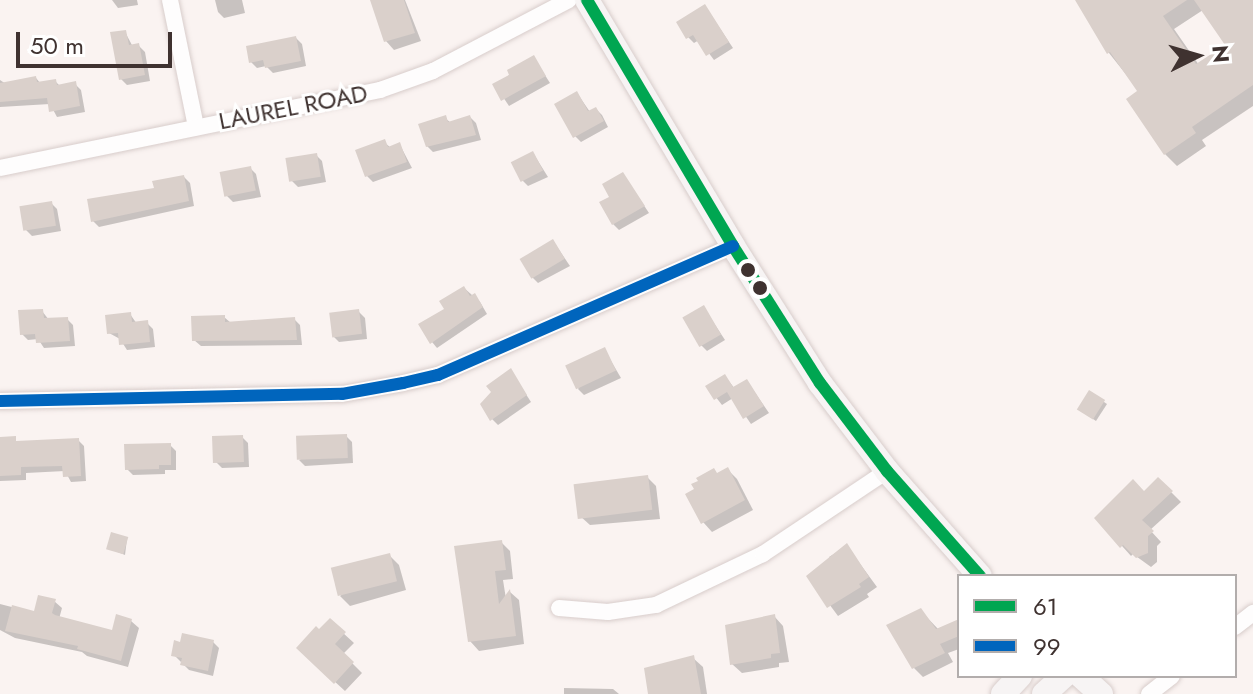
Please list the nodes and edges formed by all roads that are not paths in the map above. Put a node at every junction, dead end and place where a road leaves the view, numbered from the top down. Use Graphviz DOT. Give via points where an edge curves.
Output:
graph roads {
  1 [pos="170,0"];
  2 [pos="569,0"];
  3 [pos="587,0"];
  4 [pos="196,127"];
  5 [pos="0,168"];
  6 [pos="733,246"];
  7 [pos="0,401"];
  8 [pos="887,471"];
  9 [pos="978,574"];
  10 [pos="559,608"];
  11 [pos="1253,613"];
  12 [pos="1237,625"];
  13 [pos="1018,678"];
  14 [pos="1062,678"];
  15 [pos="1083,678"];
  16 [pos="1169,678"];
  17 [pos="1000,694"];
  18 [pos="1044,694"];
  19 [pos="1101,694"];
  20 [pos="1149,694"];
  1 -- 4 [label="street"];
  2 -- 4 [label="street, LAUREL ROAD" via="407,81"];
  3 -- 6 [label="main road"];
  4 -- 5 [label="street, LAUREL ROAD"];
  6 -- 7 [label="street" via="438,375 403,383 342,394"];
  6 -- 8 [label="main road" via="820,383"];
  8 -- 9 [label="main road"];
  8 -- 10 [label="street" via="763,554 656,605 608,612"];
  11 -- 12 [label="street"];
  13 -- 17 [label="main road"];
  14 -- 18 [label="main road"];
  15 -- 19 [label="main road"];
  16 -- 20 [label="street"];
}
